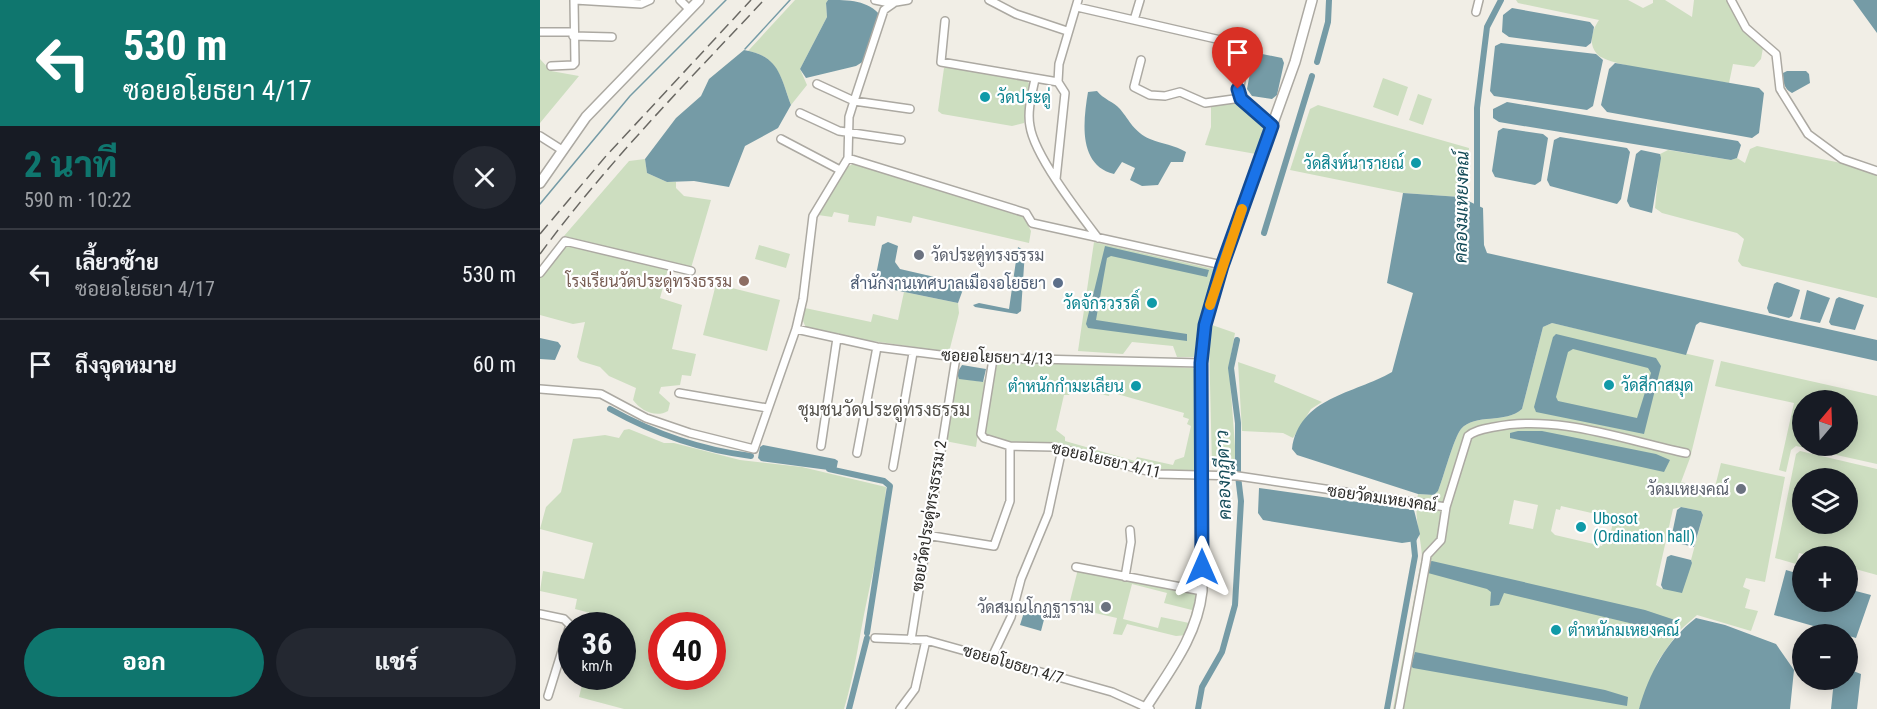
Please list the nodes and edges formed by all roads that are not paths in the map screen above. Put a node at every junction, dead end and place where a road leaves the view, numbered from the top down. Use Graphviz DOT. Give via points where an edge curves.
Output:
graph roads {
  1 [pos="574,0"];
  2 [pos="650,0"];
  3 [pos="680,0"];
  4 [pos="699,0"];
  5 [pos="908,0"];
  6 [pos="989,0"];
  7 [pos="1140,0"];
  8 [pos="1311,0"];
  9 [pos="1479,0"];
  10 [pos="1731,0"];
  11 [pos="877,1"];
  12 [pos="894,3"];
  13 [pos="1078,4"];
  14 [pos="690,10"];
  15 [pos="884,10"];
  16 [pos="1476,12"];
  17 [pos="1134,20"];
  18 [pos="945,21"];
  19 [pos="1067,31"];
  20 [pos="540,32"];
  21 [pos="574,34"];
  22 [pos="612,37"];
  23 [pos="1141,60"];
  24 [pos="551,66"];
  25 [pos="1035,79"];
  26 [pos="1059,82"];
  27 [pos="817,84"];
  28 [pos="1241,99"];
  29 [pos="854,101"];
  30 [pos="910,109"];
  31 [pos="800,113"];
  32 [pos="1272,126"];
  33 [pos="849,133"];
  34 [pos="540,136"];
  35 [pos="781,139"];
  36 [pos="901,140"];
  37 [pos="562,150"];
  38 [pos="848,158"];
  39 [pos="840,170"];
  40 [pos="1877,171"];
  41 [pos="1056,179"];
  42 [pos="540,183"];
  43 [pos="1094,237"];
  44 [pos="1222,266"];
  45 [pos="691,271"];
  46 [pos="540,273"];
  47 [pos="796,329"];
  48 [pos="837,338"];
  49 [pos="877,346"];
  50 [pos="913,353"];
  51 [pos="956,357"];
  52 [pos="993,359"];
  53 [pos="1201,363"];
  54 [pos="540,389"];
  55 [pos="679,393"];
  56 [pos="767,408"];
  57 [pos="821,446"];
  58 [pos="1010,446"];
  59 [pos="1062,449"];
  60 [pos="857,453"];
  61 [pos="1686,453"];
  62 [pos="893,467"];
  63 [pos="1202,473"];
  64 [pos="1446,507"];
  65 [pos="1130,530"];
  66 [pos="926,535"];
  67 [pos="1076,567"];
  68 [pos="1125,578"];
  69 [pos="1202,591"];
  70 [pos="540,614"];
  71 [pos="875,638"];
  72 [pos="911,640"];
  73 [pos="926,640"];
  74 [pos="992,657"];
  75 [pos="548,696"];
  76 [pos="1147,708"];
  77 [pos="900,709"];
  78 [pos="1399,709"];
  1 -- 2 [label="street" via="641,4"];
  1 -- 21 [label="street"];
  3 -- 14 [label="street"];
  4 -- 14 [label="street"];
  5 -- 12 [label="street"];
  6 -- 19 [label="street" via="1016,14"];
  7 -- 17 [label="street"];
  8 -- 32 [label="street" via="1295,62"];
  9 -- 16 [label="street"];
  10 -- 40 [label="street" via="1746,28 1776,54 1780,89 1804,130 1838,157"];
  11 -- 12 [label="street"];
  11 -- 15 [label="street"];
  12 -- 15 [label="street"];
  13 -- 17 [label="street"];
  13 -- 19 [label="street" via="1073,25"];
  14 -- 37 [label="street" via="618,82"];
  15 -- 29 [label="street"];
  17 -- 28 [label="street" via="1239,44 1245,53 1238,89"];
  18 -- 25 [label="street" via="941,62"];
  19 -- 26 [label="street"];
  20 -- 21 [label="street"];
  21 -- 22 [label="street"];
  21 -- 24 [label="street" via="573,65"];
  23 -- 28 [label="street" via="1134,87 1142,92 1158,97 1180,92 1205,103"];
  25 -- 26 [label="street"];
  25 -- 41 [label="street" via="1031,133"];
  26 -- 41 [label="street" via="1065,93"];
  27 -- 29 [label="street"];
  28 -- 32 [label="street"];
  29 -- 30 [label="street"];
  29 -- 33 [label="street"];
  31 -- 33 [label="street"];
  32 -- 44 [label="street"];
  33 -- 36 [label="street"];
  33 -- 38 [label="street"];
  34 -- 37 [label="street"];
  35 -- 39 [label="street"];
  37 -- 42 [label="street"];
  38 -- 39 [label="street"];
  38 -- 43 [label="street" via="1026,213 1032,223"];
  39 -- 47 [label="street" via="813,216"];
  41 -- 43 [label="street"];
  43 -- 44 [label="street"];
  44 -- 53 [label="street" via="1205,325"];
  45 -- 46 [label="street" via="565,241"];
  47 -- 48 [label="street, ซอยอโยธยา 4/13"];
  47 -- 56 [label="street"];
  48 -- 49 [label="street, ซอยอโยธยา 4/13"];
  48 -- 57 [label="street"];
  49 -- 50 [label="street, ซอยอโยธยา 4/13"];
  49 -- 60 [label="street"];
  50 -- 51 [label="street, ซอยอโยธยา 4/13"];
  50 -- 62 [label="street"];
  51 -- 52 [label="street, ซอยอโยธยา 4/13"];
  51 -- 66 [label="street, ซอยวัดประดู่ทรงธรรม 2"];
  52 -- 53 [label="street, ซอยอโยธยา 4/13"];
  52 -- 58 [label="street, ซอยอโยธยา 4/11" via="981,434"];
  53 -- 63 [label="street"];
  54 -- 56 [label="street" via="601,394 646,418 754,449"];
  55 -- 56 [label="street"];
  58 -- 59 [label="street, ซอยอโยธยา 4/11"];
  58 -- 66 [label="street" via="1010,501 994,546"];
  59 -- 63 [label="street, ซอยอโยธยา 4/11" via="1159,474"];
  59 -- 74 [label="street" via="1048,514 1021,579 1011,617"];
  61 -- 64 [label="street, ซอยวัดมเหยงคณ์" via="1546,423 1527,422 1473,432 1468,436"];
  63 -- 64 [label="street, ซอยวัดมเหยงคณ์"];
  63 -- 69 [label="street"];
  64 -- 78 [label="street" via="1442,540 1425,562"];
  65 -- 68 [label="street"];
  66 -- 72 [label="street, ซอยวัดประดู่ทรงธรรม 2"];
  67 -- 68 [label="street"];
  68 -- 69 [label="street"];
  69 -- 76 [label="street" via="1200,613 1191,637"];
  70 -- 75 [label="street" via="564,619 570,625"];
  71 -- 72 [label="street, ซอยอโยธยา 4/7"];
  72 -- 73 [label="street, ซอยอโยธยา 4/7"];
  73 -- 74 [label="street, ซอยอโยธยา 4/7"];
  73 -- 77 [label="street" via="915,689"];
  74 -- 76 [label="street, ซอยอโยธยา 4/7" via="1112,692"];
}
